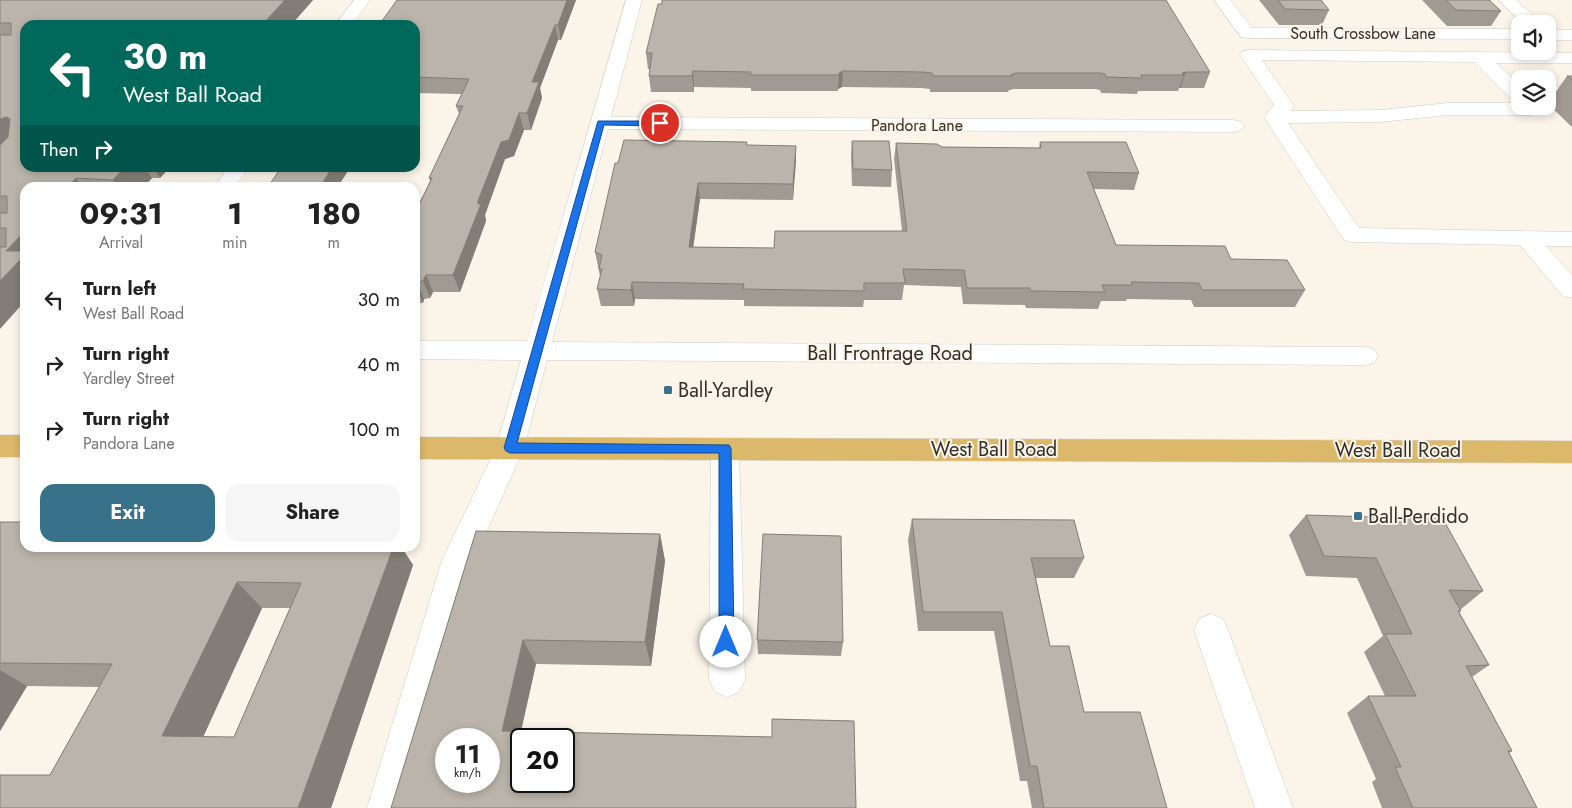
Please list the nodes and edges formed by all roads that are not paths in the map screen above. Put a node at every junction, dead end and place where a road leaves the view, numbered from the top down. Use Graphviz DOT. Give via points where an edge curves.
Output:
graph roads {
  1 [pos="362,0"];
  2 [pos="634,0"];
  3 [pos="1222,0"];
  4 [pos="1506,0"];
  5 [pos="1524,15"];
  6 [pos="347,20"];
  7 [pos="1511,34"];
  8 [pos="1556,35"];
  9 [pos="1572,35"];
  10 [pos="1479,56"];
  11 [pos="1572,58"];
  12 [pos="1511,87"];
  13 [pos="1556,92"];
  14 [pos="1572,92"];
  15 [pos="1511,109"];
  16 [pos="1274,117"];
  17 [pos="600,123"];
  18 [pos="1234,126"];
  19 [pos="1526,238"];
  20 [pos="1572,239"];
  21 [pos="1572,290"];
  22 [pos="420,350"];
  23 [pos="537,351"];
  24 [pos="1365,356"];
  25 [pos="420,448"];
  26 [pos="510,448"];
  27 [pos="725,448"];
  28 [pos="1572,452"];
  29 [pos="1211,630"];
  30 [pos="727,680"];
  31 [pos="386,808"];
  32 [pos="1274,808"];
  1 -- 6 [label="street"];
  2 -- 17 [label="street"];
  3 -- 7 [label="street, South Crossbow Lane" via="1246,33"];
  4 -- 5 [label="street"];
  8 -- 9 [label="street"];
  10 -- 11 [label="street"];
  10 -- 12 [label="street"];
  10 -- 16 [label="street" via="1248,55 1284,106"];
  13 -- 14 [label="street"];
  15 -- 16 [label="street" via="1448,109 1380,116"];
  16 -- 19 [label="street" via="1352,235"];
  17 -- 18 [label="street, Pandora Lane"];
  17 -- 23 [label="street"];
  19 -- 20 [label="street"];
  19 -- 21 [label="street"];
  22 -- 23 [label="street, Ball Frontrage Road"];
  23 -- 24 [label="street, Ball Frontrage Road"];
  23 -- 26 [label="street"];
  25 -- 26 [label="main road, West Ball Road"];
  26 -- 27 [label="main road, West Ball Road"];
  26 -- 31 [label="street" via="458,560"];
  27 -- 28 [label="main road, West Ball Road"];
  27 -- 30 [label="street"];
  29 -- 32 [label="street"];
}
